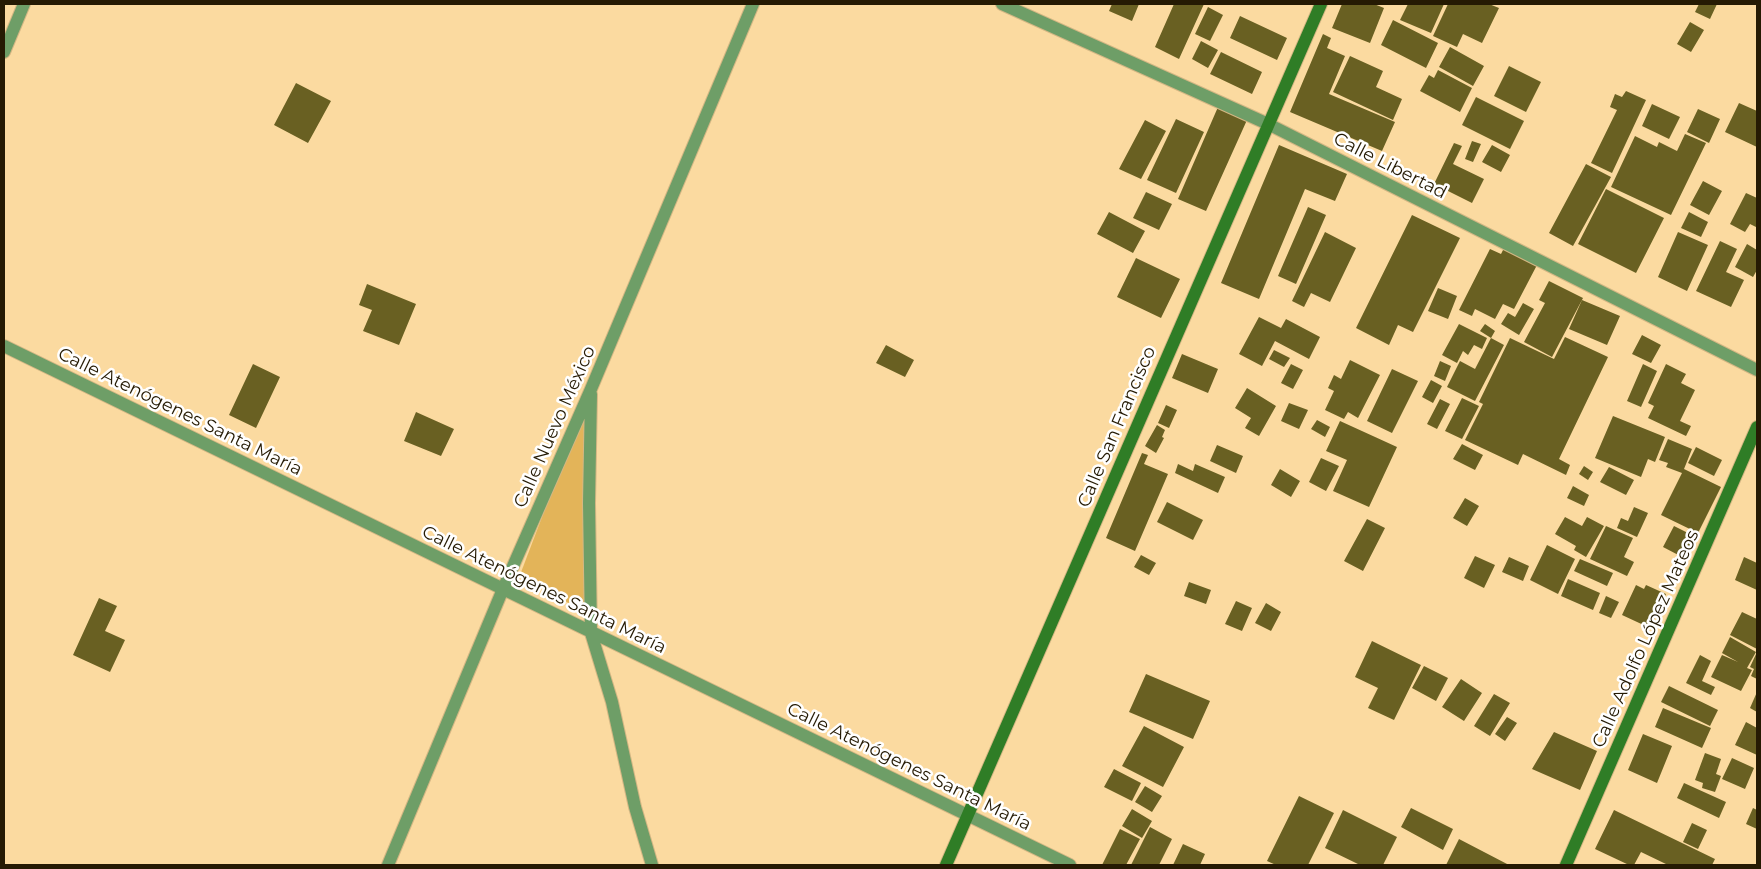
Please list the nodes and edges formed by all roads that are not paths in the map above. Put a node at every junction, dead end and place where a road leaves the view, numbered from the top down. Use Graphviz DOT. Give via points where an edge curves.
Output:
graph roads {
  1 [pos="24,4"];
  2 [pos="753,4"];
  3 [pos="1002,4"];
  4 [pos="1321,4"];
  5 [pos="4,52"];
  6 [pos="1268,124"];
  7 [pos="4,346"];
  8 [pos="1757,370"];
  9 [pos="591,389"];
  10 [pos="1757,427"];
  11 [pos="503,589"];
  12 [pos="591,632"];
  13 [pos="968,815"];
  14 [pos="388,865"];
  15 [pos="652,865"];
  16 [pos="946,865"];
  17 [pos="1070,865"];
  18 [pos="1566,865"];
  1 -- 5 [label="street"];
  2 -- 9 [label="street, Calle Nuevo México"];
  3 -- 6 [label="street, Calle Libertad"];
  4 -- 6 [label="street, Calle San Francisco"];
  6 -- 8 [label="street, Calle Libertad"];
  6 -- 13 [label="street, Calle San Francisco"];
  7 -- 11 [label="street, Calle Atenógenes Santa María"];
  9 -- 11 [label="street, Calle Nuevo México"];
  9 -- 12 [label="street"];
  10 -- 18 [label="street, Calle Adolfo López Mateos"];
  11 -- 12 [label="street, Calle Atenógenes Santa María"];
  11 -- 14 [label="street, Calle Nuevo México"];
  12 -- 13 [label="street, Calle Atenógenes Santa María"];
  12 -- 15 [label="street" via="612,702 635,807"];
  13 -- 16 [label="street, Calle San Francisco"];
  13 -- 17 [label="street, Calle Atenógenes Santa María"];
}
